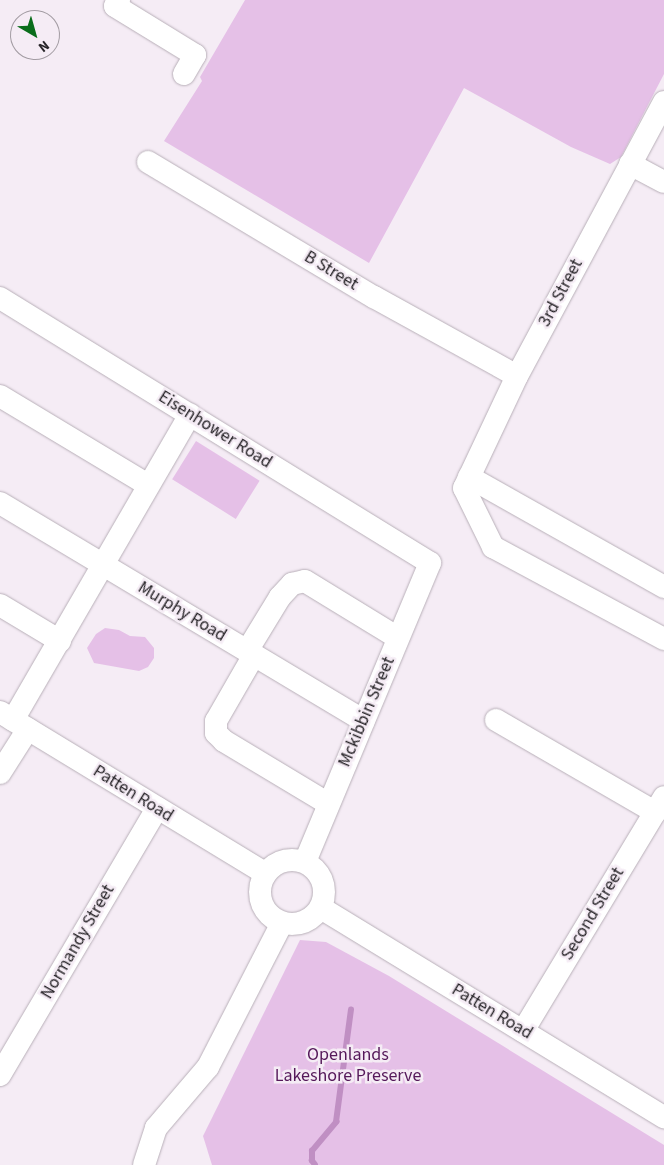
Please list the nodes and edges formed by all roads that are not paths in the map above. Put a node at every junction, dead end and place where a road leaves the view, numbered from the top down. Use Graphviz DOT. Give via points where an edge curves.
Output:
graph roads {
  1 [pos="119,0"];
  2 [pos="184,74"];
  3 [pos="664,102"];
  4 [pos="148,162"];
  5 [pos="630,164"];
  6 [pos="664,182"];
  7 [pos="0,298"];
  8 [pos="517,376"];
  9 [pos="0,396"];
  10 [pos="190,415"];
  11 [pos="466,482"];
  12 [pos="148,485"];
  13 [pos="0,503"];
  14 [pos="430,563"];
  15 [pos="104,565"];
  16 [pos="664,587"];
  17 [pos="0,605"];
  18 [pos="398,638"];
  19 [pos="664,639"];
  20 [pos="60,641"];
  21 [pos="250,653"];
  22 [pos="496,720"];
  23 [pos="13,721"];
  24 [pos="364,721"];
  25 [pos="0,773"];
  26 [pos="329,804"];
  27 [pos="659,804"];
  28 [pos="157,808"];
  29 [pos="306,862"];
  30 [pos="266,874"];
  31 [pos="321,908"];
  32 [pos="282,923"];
  33 [pos="523,1031"];
  34 [pos="0,1076"];
  35 [pos="664,1117"];
  36 [pos="144,1165"];
  1 -- 2 [label="street" via="115,6 195,55"];
  3 -- 5 [label="street, 3rd Street"];
  4 -- 8 [label="street, B Street" via="374,297"];
  5 -- 6 [label="street"];
  5 -- 8 [label="street, 3rd Street"];
  7 -- 10 [label="street, Eisenhower Road"];
  8 -- 11 [label="street, 3rd Street"];
  9 -- 12 [label="street"];
  10 -- 12 [label="street"];
  10 -- 14 [label="street, Eisenhower Road"];
  11 -- 16 [label="street"];
  11 -- 19 [label="street" via="493,547"];
  12 -- 15 [label="street"];
  13 -- 15 [label="street, Murphy Road"];
  14 -- 18 [label="street, Mckibbin Street"];
  15 -- 20 [label="street"];
  15 -- 21 [label="street, Murphy Road"];
  17 -- 20 [label="street"];
  18 -- 21 [label="street" via="305,581 292,584 280,598"];
  18 -- 24 [label="street, Mckibbin Street"];
  20 -- 23 [label="street"];
  21 -- 24 [label="street, Murphy Road"];
  21 -- 26 [label="street" via="216,721 216,733 224,741"];
  22 -- 27 [label="street"];
  23 -- 25 [label="street"];
  23 -- 28 [label="street, Patten Road"];
  24 -- 26 [label="street, Mckibbin Street"];
  26 -- 29 [label="street, Mckibbin Street"];
  27 -- 33 [label="street, Second Street"];
  28 -- 30 [label="street, Patten Road"];
  28 -- 34 [label="street, Normandy Street"];
  29 -- 30 [label="street" via="285,860"];
  29 -- 31 [label="street" via="318,871 325,886"];
  30 -- 32 [label="street" via="260,889 261,900 272,918"];
  31 -- 32 [label="street" via="304,922"];
  31 -- 33 [label="street, Patten Road"];
  32 -- 36 [label="street" via="208,1067 156,1128"];
  33 -- 35 [label="street, Patten Road"];
}
